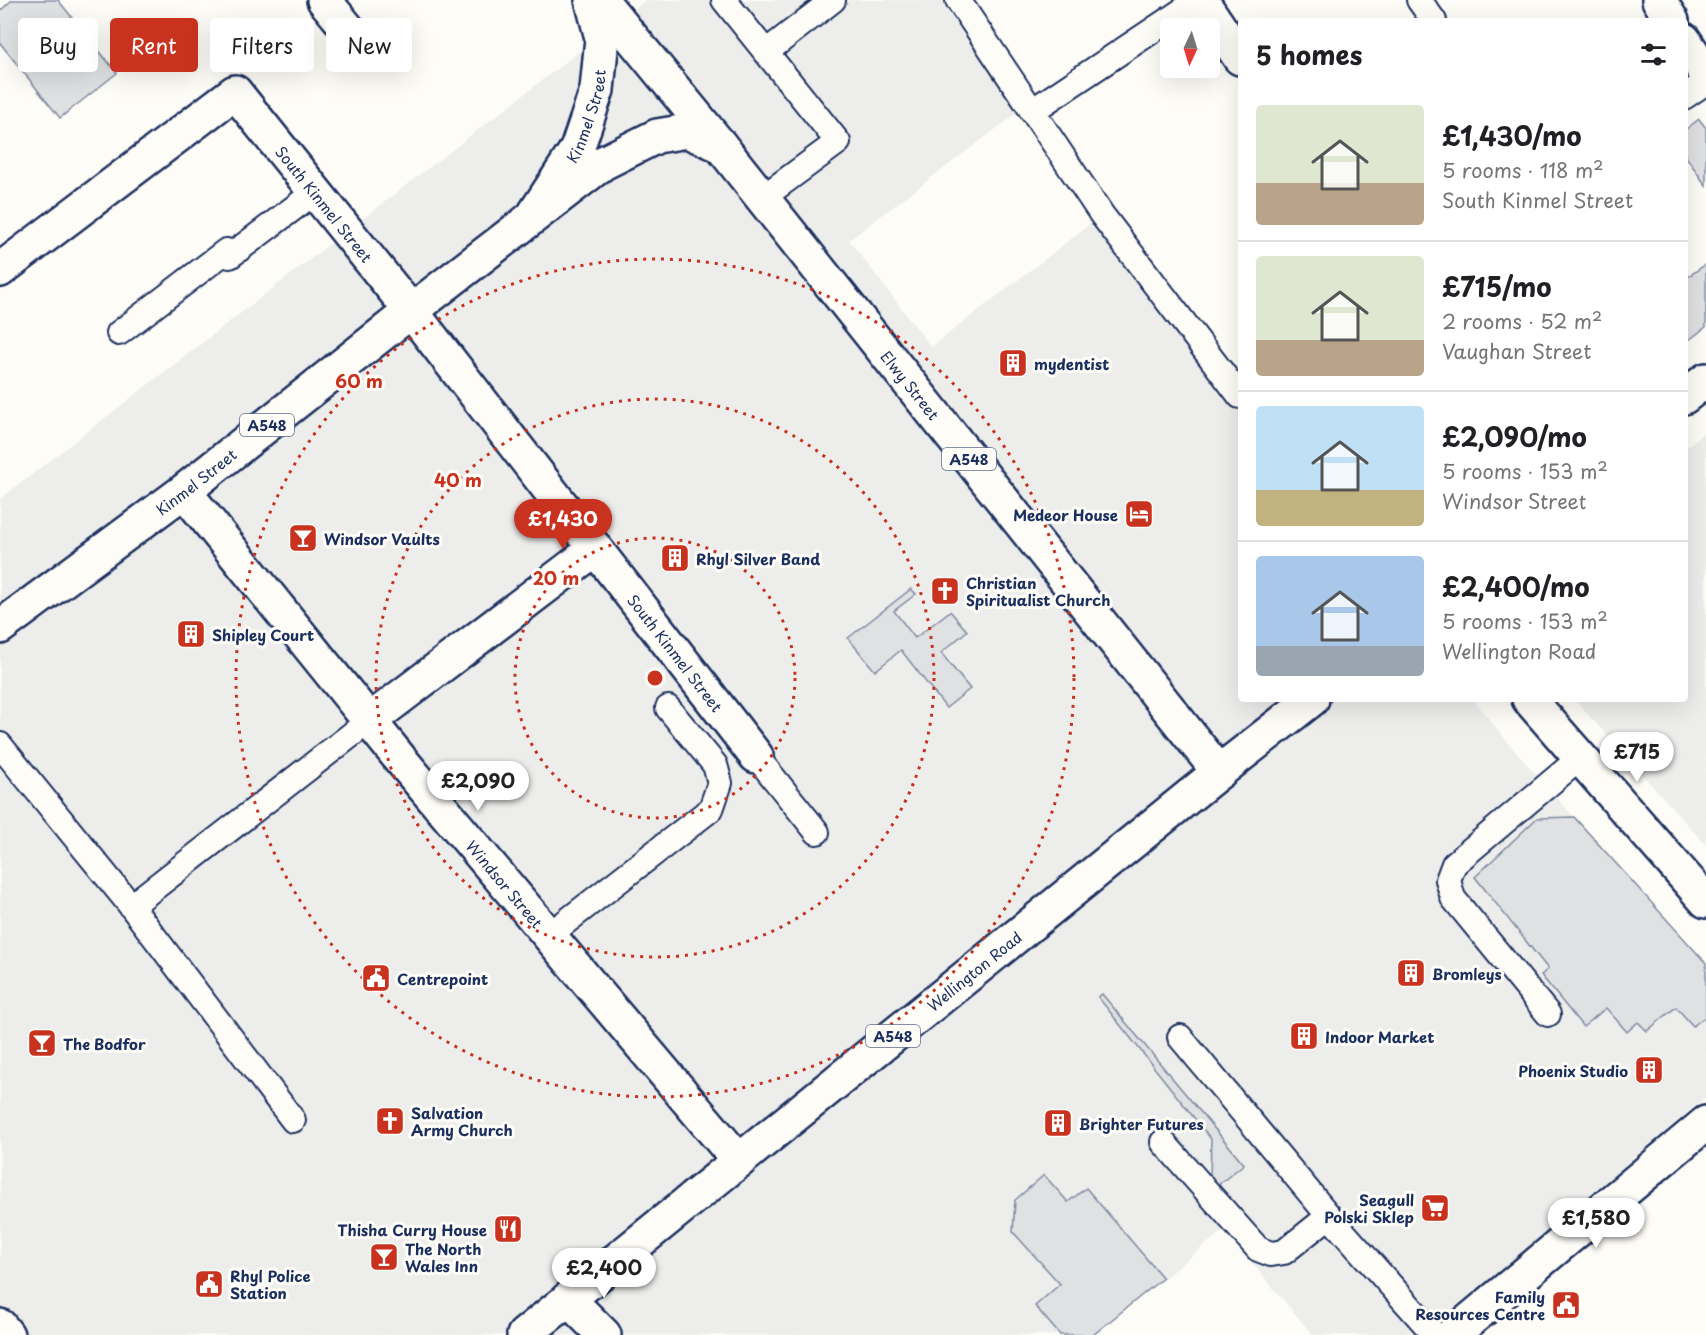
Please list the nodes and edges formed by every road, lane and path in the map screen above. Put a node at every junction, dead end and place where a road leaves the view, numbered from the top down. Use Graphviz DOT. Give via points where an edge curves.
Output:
graph roads {
  1 [pos="324,0"];
  2 [pos="592,0"];
  3 [pos="601,0"];
  4 [pos="724,0"];
  5 [pos="833,0"];
  6 [pos="958,0"];
  7 [pos="1200,0"];
  8 [pos="1419,0"];
  9 [pos="1659,0"];
  10 [pos="339,18"];
  11 [pos="1432,18"];
  12 [pos="1670,18"];
  13 [pos="1688,46"];
  14 [pos="766,52"];
  15 [pos="1238,55"];
  16 [pos="1706,73"];
  17 [pos="1706,82"];
  18 [pos="1688,94"];
  19 [pos="1032,111"];
  20 [pos="720,145"];
  21 [pos="315,192"];
  22 [pos="762,198"];
  23 [pos="531,220"];
  24 [pos="0,270"];
  25 [pos="411,311"];
  26 [pos="119,333"];
  27 [pos="1706,380"];
  28 [pos="1238,393"];
  29 [pos="1688,394"];
  30 [pos="184,491"];
  31 [pos="595,549"];
  32 [pos="0,627"];
  33 [pos="1308,702"];
  34 [pos="1532,702"];
  35 [pos="668,708"];
  36 [pos="369,721"];
  37 [pos="0,745"];
  38 [pos="756,756"];
  39 [pos="1580,758"];
  40 [pos="1219,772"];
  41 [pos="817,832"];
  42 [pos="1706,902"];
  43 [pos="131,906"];
  44 [pos="549,935"];
  45 [pos="1548,1014"];
  46 [pos="1180,1037"];
  47 [pos="293,1120"];
  48 [pos="1706,1123"];
  49 [pos="1163,1142"];
  50 [pos="739,1161"];
  51 [pos="1329,1216"];
  52 [pos="568,1299"];
  53 [pos="0,1326"];
  54 [pos="7,1335"];
  55 [pos="524,1335"];
  56 [pos="604,1335"];
  57 [pos="1435,1335"];
  58 [pos="1452,1335"];
  1 -- 10 [label="street"];
  2 -- 23 [label="street, Kinmel Street / A548" via="602,38 597,90 577,149"];
  3 -- 20 [label="street, Elwy Street"];
  4 -- 14 [label="lane"];
  5 -- 14 [label="lane"];
  6 -- 19 [label="lane"];
  7 -- 15 [label="street"];
  7 -- 19 [label="lane"];
  8 -- 11 [label="lane"];
  9 -- 12 [label="street"];
  13 -- 16 [label="street"];
  14 -- 22 [label="lane" via="838,142"];
  17 -- 18 [label="lane"];
  19 -- 28 [label="lane" via="1102,215"];
  20 -- 22 [label="street, Elwy Street / A548"];
  20 -- 23 [label="street, Kinmel Street / A548" via="687,131 657,136 603,163"];
  21 -- 24 [label="street, South Kinmel Street" via="234,92"];
  21 -- 25 [label="street, South Kinmel Street"];
  21 -- 26 [label="lane" via="230,256 226,251"];
  22 -- 40 [label="street, Elwy Street / A548"];
  23 -- 25 [label="street, Kinmel Street / A548"];
  25 -- 30 [label="street, Kinmel Street / A548"];
  25 -- 31 [label="street, South Kinmel Street"];
  27 -- 29 [label="street"];
  30 -- 32 [label="street, Kinmel Street / A548"];
  30 -- 36 [label="street, Windsor Street"];
  31 -- 36 [label="street"];
  31 -- 38 [label="street, South Kinmel Street"];
  33 -- 40 [label="street, Wellington Road / A548"];
  34 -- 39 [label="street"];
  35 -- 44 [label="lane" via="715,765 720,783 711,809"];
  36 -- 43 [label="lane"];
  36 -- 44 [label="street, Windsor Street"];
  37 -- 43 [label="lane"];
  38 -- 41 [label="lane"];
  39 -- 42 [label="street"];
  39 -- 45 [label="lane" via="1454,864 1448,880 1454,898"];
  40 -- 50 [label="street, Wellington Road / A548"];
  43 -- 47 [label="lane"];
  44 -- 50 [label="street, Windsor Street"];
  46 -- 51 [label="lane"];
  48 -- 58 [label="street"];
  49 -- 51 [label="lane" via="1258,1250 1284,1252"];
  50 -- 52 [label="street, Wellington Road / A548"];
  51 -- 57 [label="lane"];
  52 -- 55 [label="street, Wellington Road / A548"];
  52 -- 56 [label="street"];
  53 -- 54 [label="street"];
}
